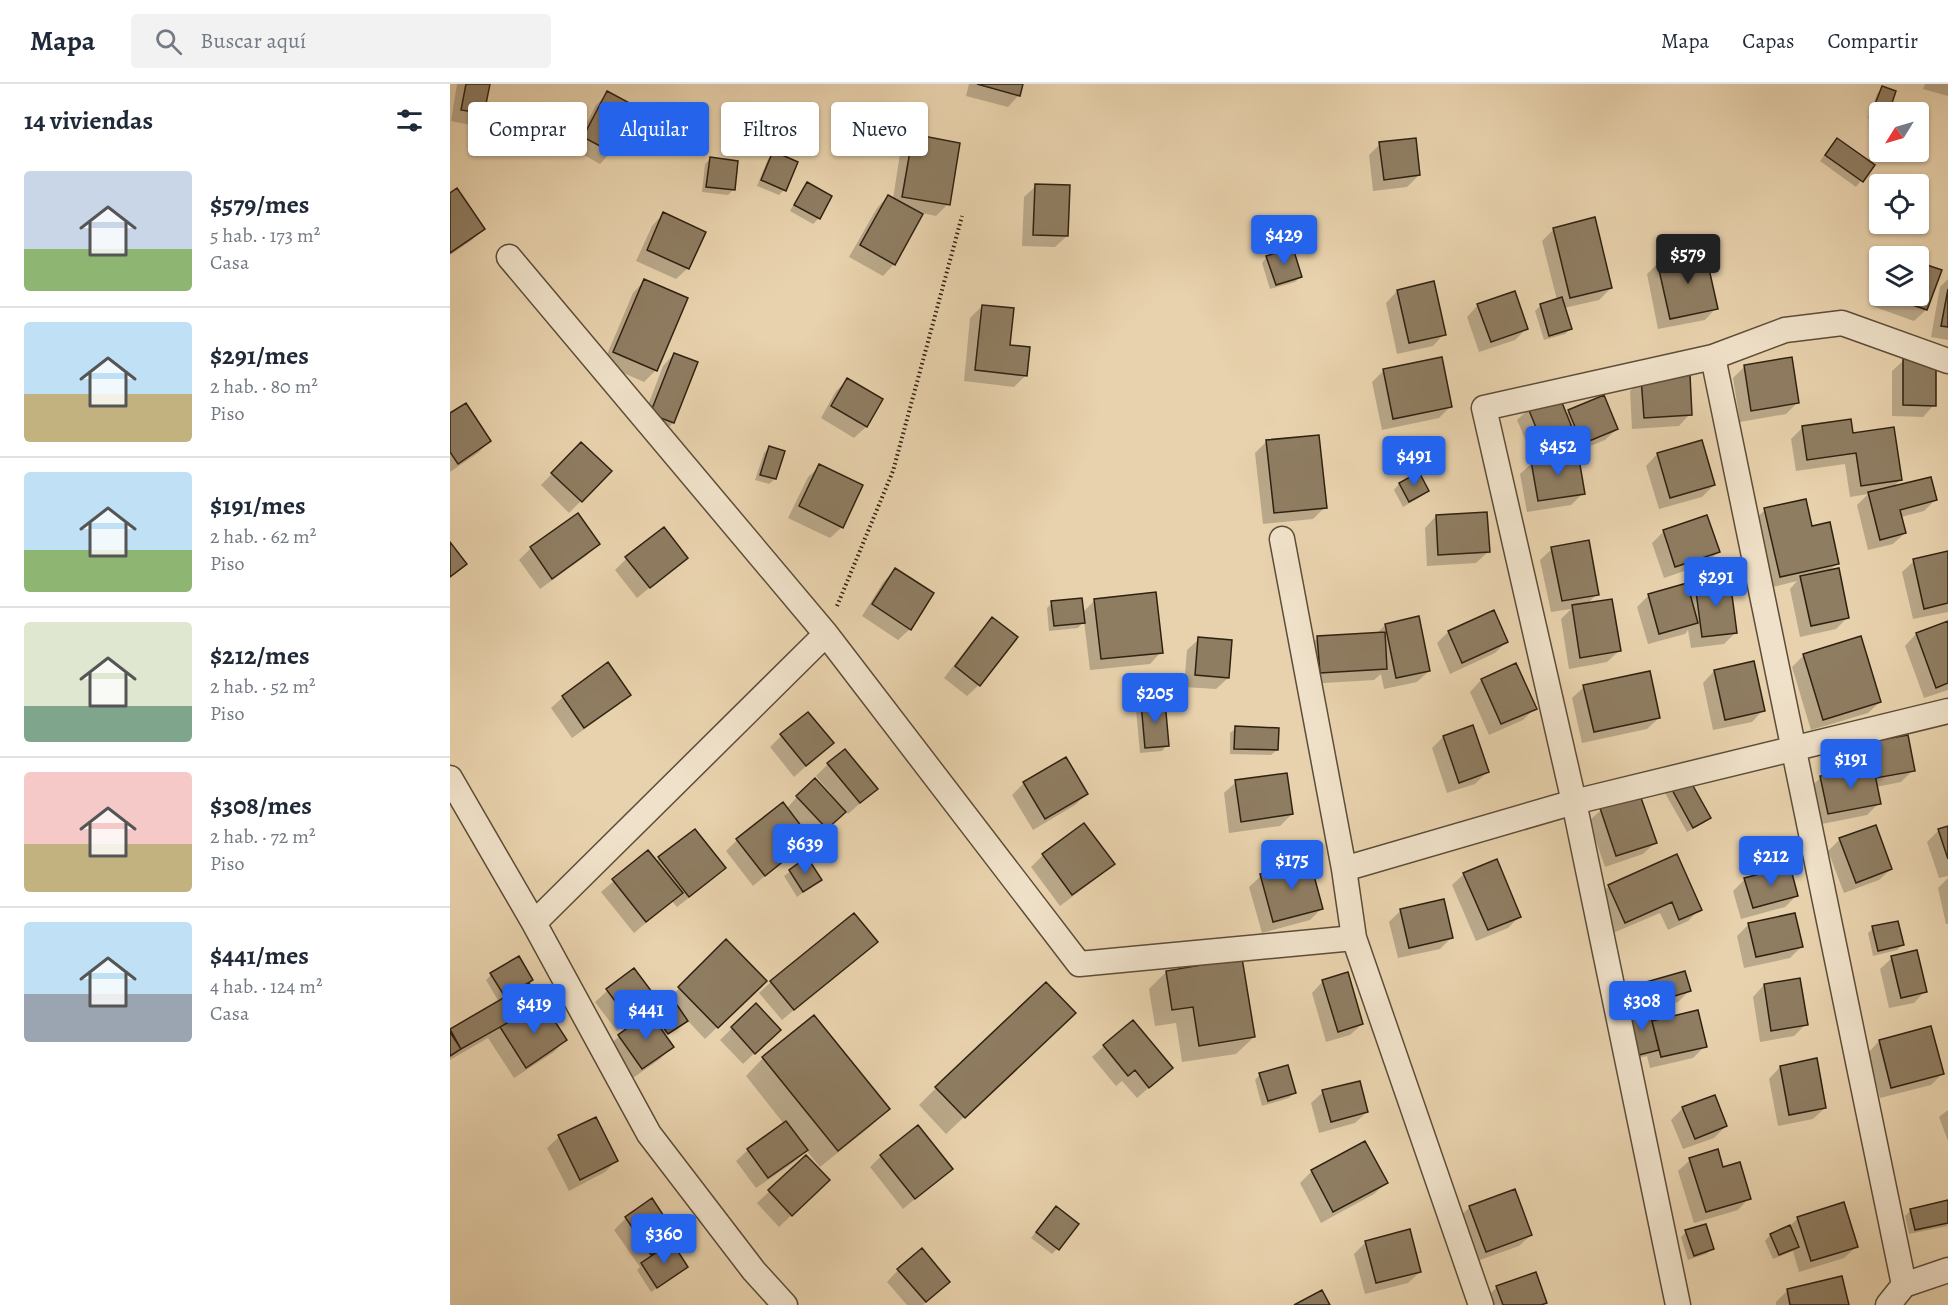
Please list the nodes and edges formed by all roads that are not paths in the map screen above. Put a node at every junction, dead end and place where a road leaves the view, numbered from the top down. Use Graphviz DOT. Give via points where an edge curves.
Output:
graph roads {
  1 [pos="509,257"];
  2 [pos="1713,357"];
  3 [pos="1948,361"];
  4 [pos="1282,539"];
  5 [pos="826,634"];
  6 [pos="1948,711"];
  7 [pos="1794,748"];
  8 [pos="450,778"];
  9 [pos="1574,802"];
  10 [pos="1344,869"];
  11 [pos="534,923"];
  12 [pos="1354,938"];
  13 [pos="1948,1270"];
  14 [pos="1904,1285"];
  15 [pos="785,1305"];
  16 [pos="1481,1305"];
  17 [pos="1678,1305"];
  18 [pos="1888,1305"];
  1 -- 5 [label="street"];
  2 -- 3 [label="street" via="1785,330 1842,323"];
  2 -- 7 [label="street"];
  2 -- 9 [label="street" via="1484,408"];
  4 -- 10 [label="street"];
  5 -- 11 [label="street"];
  5 -- 12 [label="street" via="1079,964"];
  6 -- 7 [label="street"];
  7 -- 9 [label="street"];
  7 -- 14 [label="street"];
  8 -- 11 [label="street"];
  9 -- 10 [label="street"];
  9 -- 17 [label="street"];
  10 -- 12 [label="street"];
  11 -- 15 [label="street" via="649,1134 754,1271"];
  12 -- 16 [label="street"];
  13 -- 14 [label="street"];
  14 -- 18 [label="street"];
}
